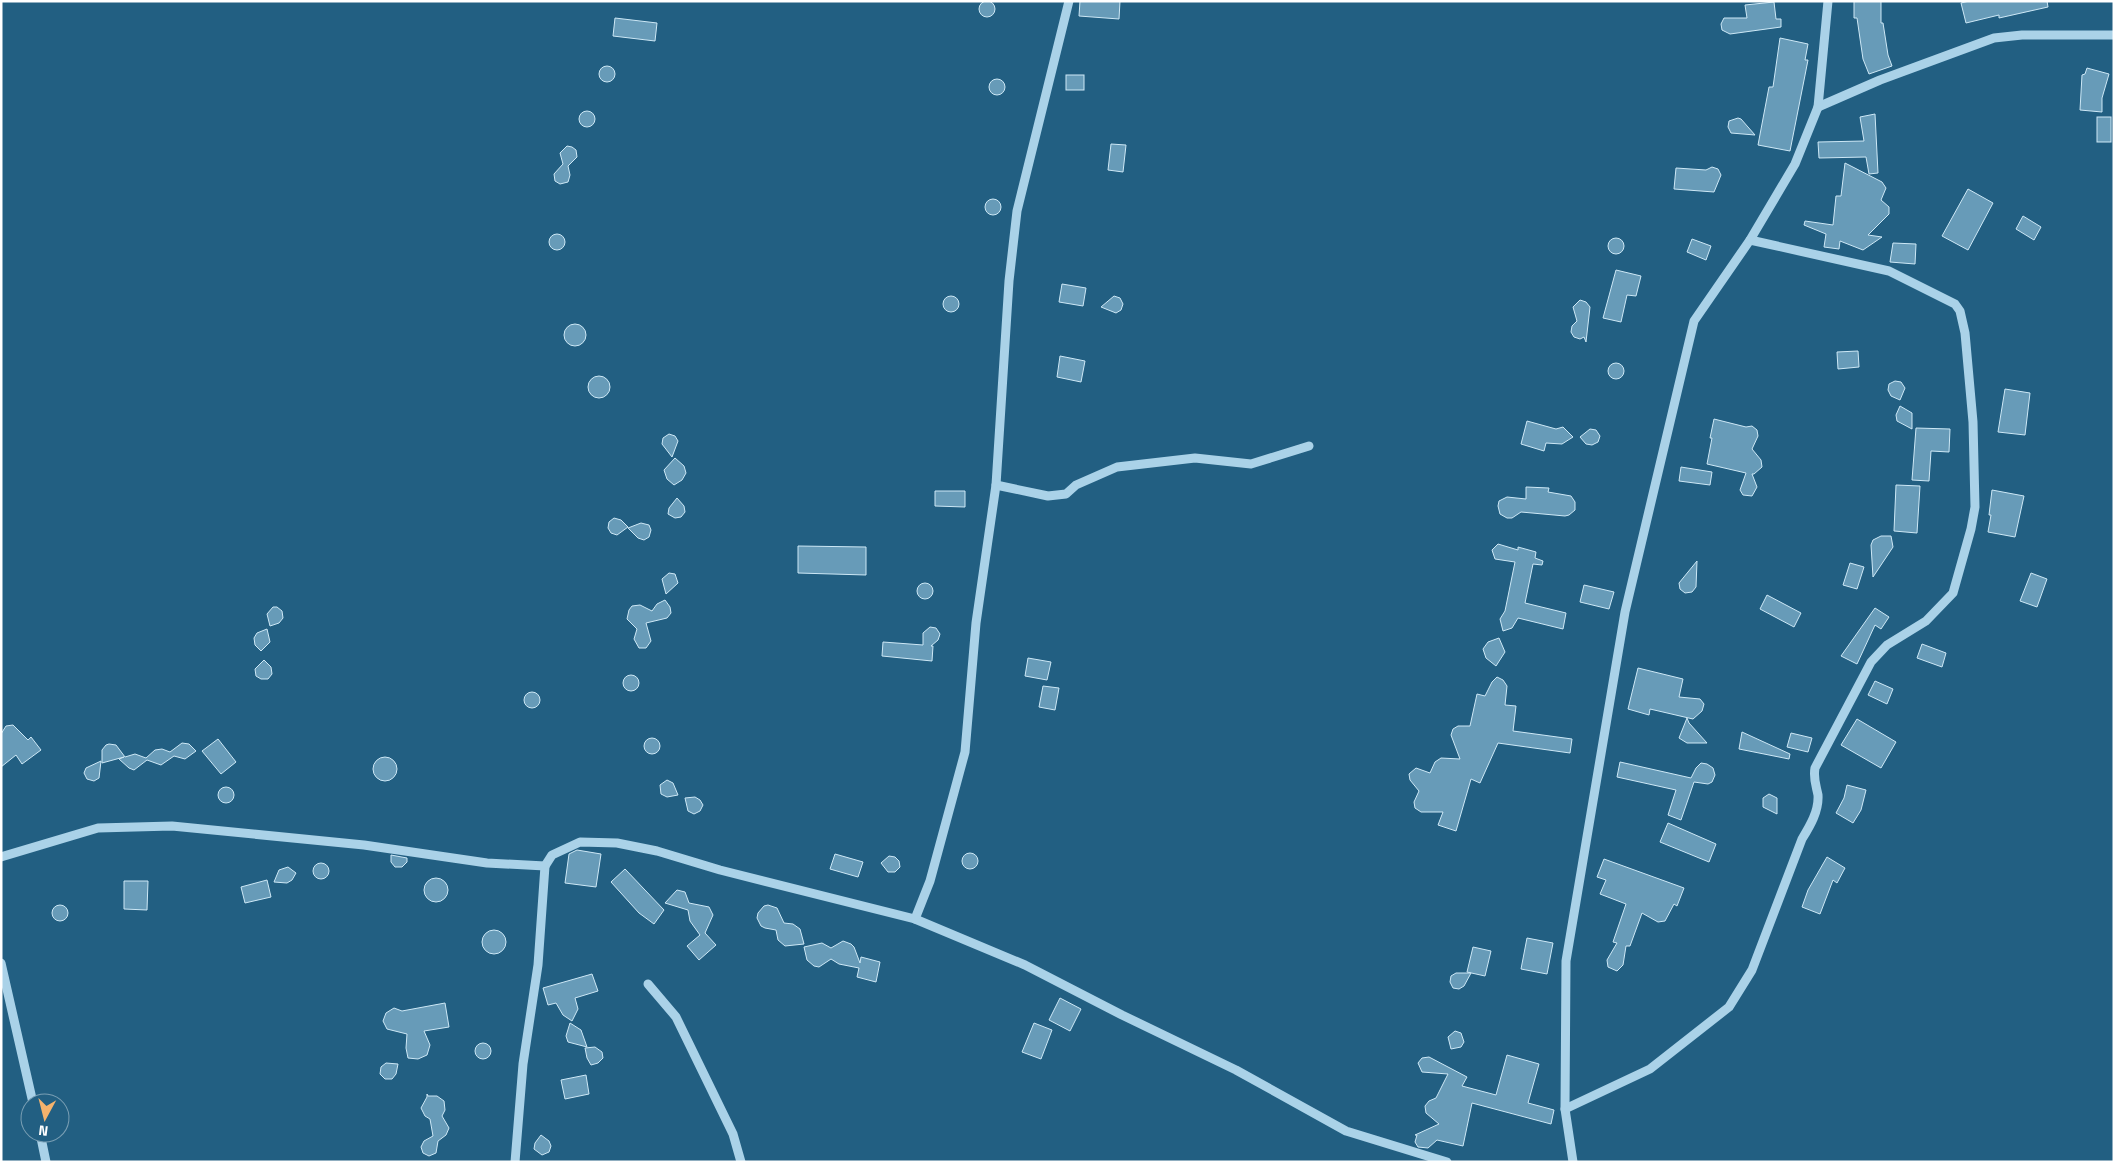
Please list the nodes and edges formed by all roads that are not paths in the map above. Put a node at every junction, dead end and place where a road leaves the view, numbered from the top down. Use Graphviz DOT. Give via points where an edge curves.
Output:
graph roads {
  1 [pos="1069,1"];
  2 [pos="1828,1"];
  3 [pos="2114,35"];
  4 [pos="1818,107"];
  5 [pos="1750,240"];
  6 [pos="1309,446"];
  7 [pos="996,484"];
  8 [pos="1,857"];
  9 [pos="545,866"];
  10 [pos="915,919"];
  11 [pos="1,964"];
  12 [pos="648,984"];
  13 [pos="31,1093"];
  14 [pos="1565,1109"];
  15 [pos="42,1143"];
  16 [pos="46,1162"];
  17 [pos="515,1162"];
  18 [pos="741,1162"];
  19 [pos="1448,1162"];
  20 [pos="1574,1162"];
  1 -- 7 [label="street" via="1017,211 1008,290"];
  2 -- 4 [label="street"];
  3 -- 4 [label="street" via="1994,38 1880,80"];
  4 -- 5 [label="street" via="1795,164"];
  5 -- 14 [label="street" via="1694,321 1625,612 1566,962"];
  5 -- 14 [label="street" via="1889,271 1955,304 1965,333 1973,422 1975,506 1971,529 1953,592 1926,621 1887,645 1872,662 1815,768 1813,776 1818,796 1814,819 1802,839 1752,970 1729,1007 1650,1069"];
  6 -- 7 [label="street" via="1251,464 1194,458 1117,467 1076,485 1066,494 1048,496"];
  7 -- 10 [label="street" via="976,623 964,752 930,881"];
  8 -- 9 [label="street" via="98,828 172,826 364,845 487,863"];
  9 -- 10 [label="street" via="552,855 580,842 618,843"];
  9 -- 17 [label="street" via="538,965 523,1064"];
  10 -- 19 [label="street" via="1025,965 1236,1070 1346,1131"];
  11 -- 13 [label="street"];
  12 -- 18 [label="street" via="676,1017 733,1134"];
  14 -- 20 [label="street"];
  15 -- 16 [label="street"];
}
